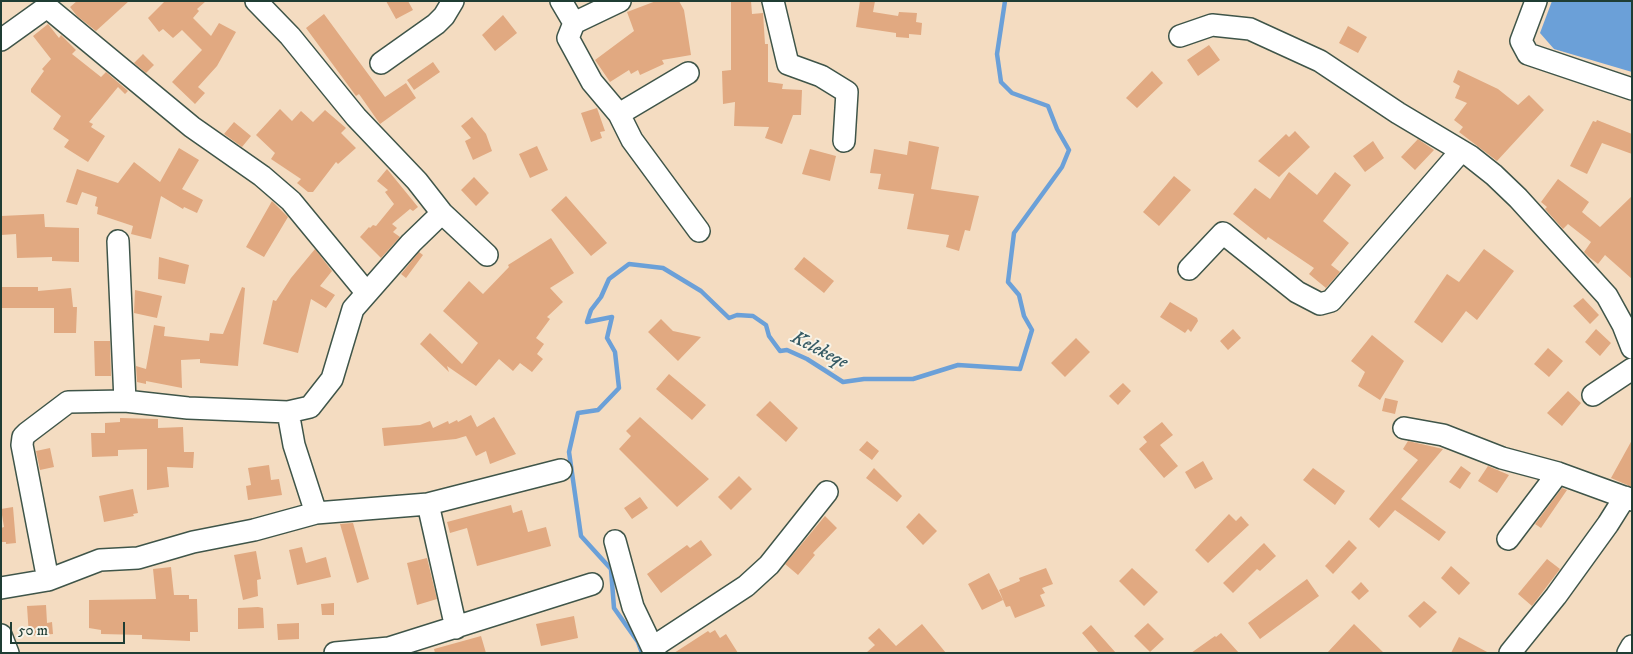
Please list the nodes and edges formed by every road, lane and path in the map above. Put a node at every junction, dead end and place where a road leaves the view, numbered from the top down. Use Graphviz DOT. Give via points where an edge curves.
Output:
graph roads {
  1 [pos="256,1"];
  2 [pos="453,1"];
  3 [pos="561,1"];
  4 [pos="620,1"];
  5 [pos="773,1"];
  6 [pos="1536,1"];
  7 [pos="574,23"];
  8 [pos="1180,36"];
  9 [pos="1,40"];
  10 [pos="382,63"];
  11 [pos="688,73"];
  12 [pos="1632,89"];
  13 [pos="619,114"];
  14 [pos="844,141"];
  15 [pos="1461,151"];
  16 [pos="442,213"];
  17 [pos="699,231"];
  18 [pos="118,241"];
  19 [pos="487,255"];
  20 [pos="1189,269"];
  21 [pos="366,292"];
  22 [pos="1632,348"];
  23 [pos="1632,369"];
  24 [pos="1593,395"];
  25 [pos="125,401"];
  26 [pos="288,412"];
  27 [pos="1404,428"];
  28 [pos="561,470"];
  29 [pos="1558,473"];
  30 [pos="827,492"];
  31 [pos="1628,499"];
  32 [pos="428,504"];
  33 [pos="316,513"];
  34 [pos="1508,540"];
  35 [pos="615,541"];
  36 [pos="48,580"];
  37 [pos="592,584"];
  38 [pos="1,588"];
  39 [pos="456,628"];
  40 [pos="1,635"];
  41 [pos="1632,646"];
  42 [pos="654,650"];
  43 [pos="8,653"];
  44 [pos="335,653"];
  45 [pos="1510,653"];
  46 [pos="1628,653"];
  1 -- 16 [label="street"];
  2 -- 10 [label="street" via="436,24"];
  3 -- 7 [label="street"];
  4 -- 7 [label="street"];
  5 -- 14 [label="street" via="788,64 821,76 847,92"];
  6 -- 12 [label="street" via="1521,41 1528,54"];
  7 -- 13 [label="street" via="568,38 592,82"];
  8 -- 15 [label="street" via="1212,25 1250,29 1320,61"];
  9 -- 21 [label="street" via="47,8 192,127 262,176 290,201"];
  11 -- 13 [label="street"];
  13 -- 17 [label="street" via="632,140"];
  15 -- 20 [label="street" via="1331,301 1320,304 1297,292 1223,233"];
  15 -- 22 [label="street" via="1494,175 1578,262 1607,296 1624,325"];
  16 -- 19 [label="street"];
  16 -- 21 [label="street"];
  18 -- 25 [label="street"];
  21 -- 26 [label="street" via="353,309 332,379 310,407"];
  23 -- 24 [label="street"];
  25 -- 26 [label="street" via="188,408"];
  25 -- 36 [label="street" via="68,402 24,437 22,445"];
  26 -- 33 [label="street" via="294,445"];
  27 -- 29 [label="street" via="1443,435 1502,458"];
  28 -- 32 [label="street"];
  29 -- 31 [label="street"];
  29 -- 34 [label="street"];
  30 -- 42 [label="street" via="769,565 746,586"];
  31 -- 45 [label="street"];
  32 -- 33 [label="street"];
  32 -- 39 [label="street"];
  33 -- 36 [label="street" via="138,558 100,560"];
  35 -- 42 [label="street" via="633,607"];
  36 -- 38 [label="street"];
  37 -- 39 [label="street"];
  39 -- 44 [label="street" via="389,648"];
  40 -- 43 [label="street"];
  41 -- 46 [label="street"];
}
